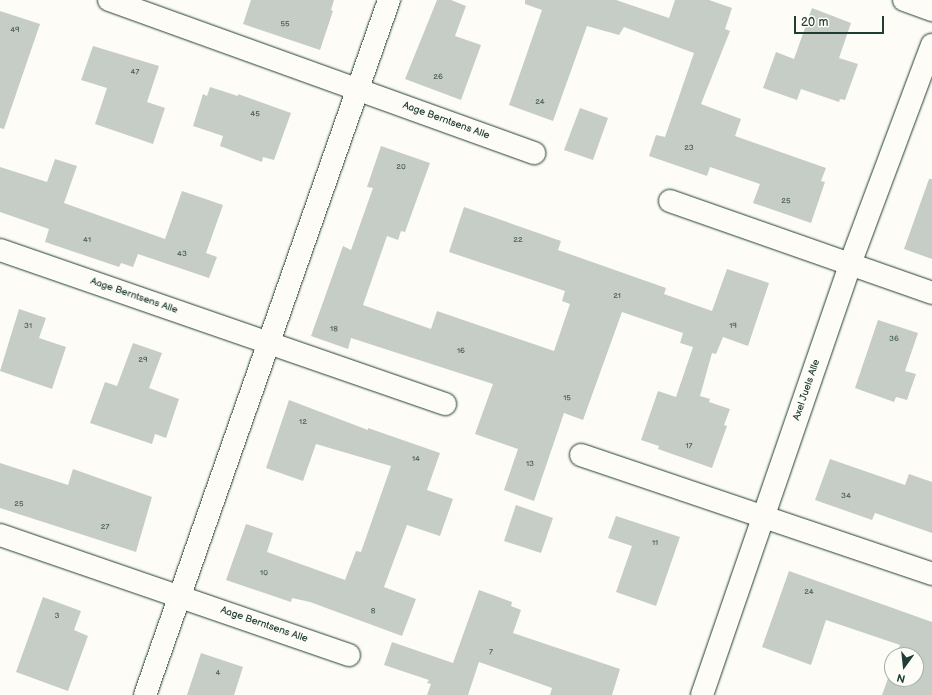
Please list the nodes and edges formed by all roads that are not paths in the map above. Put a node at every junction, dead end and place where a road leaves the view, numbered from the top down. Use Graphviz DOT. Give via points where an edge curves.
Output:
graph roads {
  1 [pos="109,0"];
  2 [pos="389,0"];
  3 [pos="904,0"];
  4 [pos="932,10"];
  5 [pos="932,45"];
  6 [pos="358,89"];
  7 [pos="534,153"];
  8 [pos="670,201"];
  9 [pos="0,250"];
  10 [pos="850,264"];
  11 [pos="932,292"];
  12 [pos="268,343"];
  13 [pos="445,404"];
  14 [pos="581,455"];
  15 [pos="764,516"];
  16 [pos="0,535"];
  17 [pos="932,574"];
  18 [pos="179,596"];
  19 [pos="349,655"];
  20 [pos="145,695"];
  21 [pos="702,695"];
  1 -- 6 [label="street, Aage Berntsens Alle"];
  2 -- 6 [label="street"];
  3 -- 4 [label="street"];
  5 -- 10 [label="street, Axel Juels Alle"];
  6 -- 7 [label="street, Aage Berntsens Alle"];
  6 -- 12 [label="street"];
  8 -- 10 [label="street"];
  9 -- 12 [label="street, Aage Berntsens Alle"];
  10 -- 11 [label="street"];
  10 -- 15 [label="street, Axel Juels Alle"];
  12 -- 13 [label="street, Aage Berntsens Alle"];
  12 -- 18 [label="street"];
  14 -- 15 [label="street"];
  15 -- 17 [label="street"];
  15 -- 21 [label="street, Axel Juels Alle"];
  16 -- 18 [label="street, Aage Berntsens Alle"];
  18 -- 19 [label="street, Aage Berntsens Alle"];
  18 -- 20 [label="street"];
}
